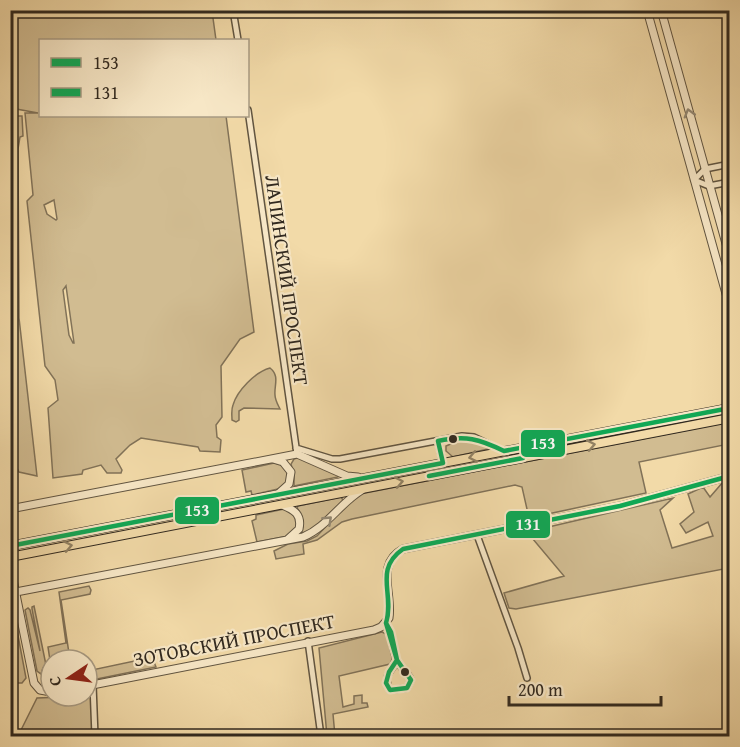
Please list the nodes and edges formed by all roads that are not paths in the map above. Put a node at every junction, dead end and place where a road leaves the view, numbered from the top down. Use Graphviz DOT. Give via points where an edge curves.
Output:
graph roads {
  1 [pos="234,10"];
  2 [pos="647,10"];
  3 [pos="661,10"];
  4 [pos="238,39"];
  5 [pos="249,117"];
  6 [pos="729,164"];
  7 [pos="705,169"];
  8 [pos="694,180"];
  9 [pos="729,182"];
  10 [pos="709,186"];
  11 [pos="729,258"];
  12 [pos="729,308"];
  13 [pos="729,408"];
  14 [pos="729,418"];
  15 [pos="438,441"];
  16 [pos="296,451"];
  17 [pos="504,451"];
  18 [pos="271,459"];
  19 [pos="443,463"];
  20 [pos="729,476"];
  21 [pos="363,478"];
  22 [pos="365,489"];
  23 [pos="278,494"];
  24 [pos="280,504"];
  25 [pos="10,509"];
  26 [pos="477,535"];
  27 [pos="285,541"];
  28 [pos="10,546"];
  29 [pos="10,557"];
  30 [pos="10,565"];
  31 [pos="16,592"];
  32 [pos="386,623"];
  33 [pos="308,641"];
  34 [pos="397,662"];
  35 [pos="527,678"];
  36 [pos="99,684"];
  37 [pos="39,689"];
  38 [pos="92,708"];
  39 [pos="95,736"];
  40 [pos="321,736"];
  1 -- 4 [label="street"];
  2 -- 8 [label="street"];
  7 -- 3 [label="street, one-way"];
  5 -- 16 [label="street, ЛАПИНСКИЙ ПРОСПЕКТ"];
  6 -- 7 [label="street"];
  7 -- 8 [label="street"];
  7 -- 10 [label="street"];
  8 -- 10 [label="street"];
  8 -- 12 [label="street"];
  9 -- 10 [label="street"];
  10 -- 11 [label="street"];
  13 -- 17 [label="main road"];
  22 -- 14 [label="main road, one-way"];
  15 -- 16 [label="street" via="332,459"];
  15 -- 17 [label="street" via="468,436"];
  15 -- 19 [label="street"];
  16 -- 18 [label="street"];
  16 -- 21 [label="street" via="347,476"];
  17 -- 19 [label="main road, one-way"];
  18 -- 23 [label="street" via="283,462 291,472 289,484"];
  18 -- 25 [label="street"];
  19 -- 21 [label="main road"];
  20 -- 26 [label="street" via="630,504"];
  21 -- 23 [label="main road"];
  22 -- 24 [label="main road"];
  27 -- 22 [label="street, one-way" via="313,533"];
  23 -- 28 [label="main road"];
  24 -- 27 [label="street" via="300,517 299,529"];
  29 -- 24 [label="main road, one-way"];
  26 -- 32 [label="street" via="403,549 392,556 387,567 390,612"];
  26 -- 35 [label="street"];
  27 -- 31 [label="street"];
  30 -- 31 [label="street"];
  31 -- 37 [label="street" via="34,683"];
  32 -- 33 [label="street, ЗОТОВСКИЙ ПРОСПЕКТ" via="374,630"];
  32 -- 34 [label="street"];
  33 -- 36 [label="street, ЗОТОВСКИЙ ПРОСПЕКТ"];
  33 -- 40 [label="street"];
  34 -- 34 [label="street" via="387,677 390,690 407,688 411,680"];
  38 -- 39 [label="street"];
}
